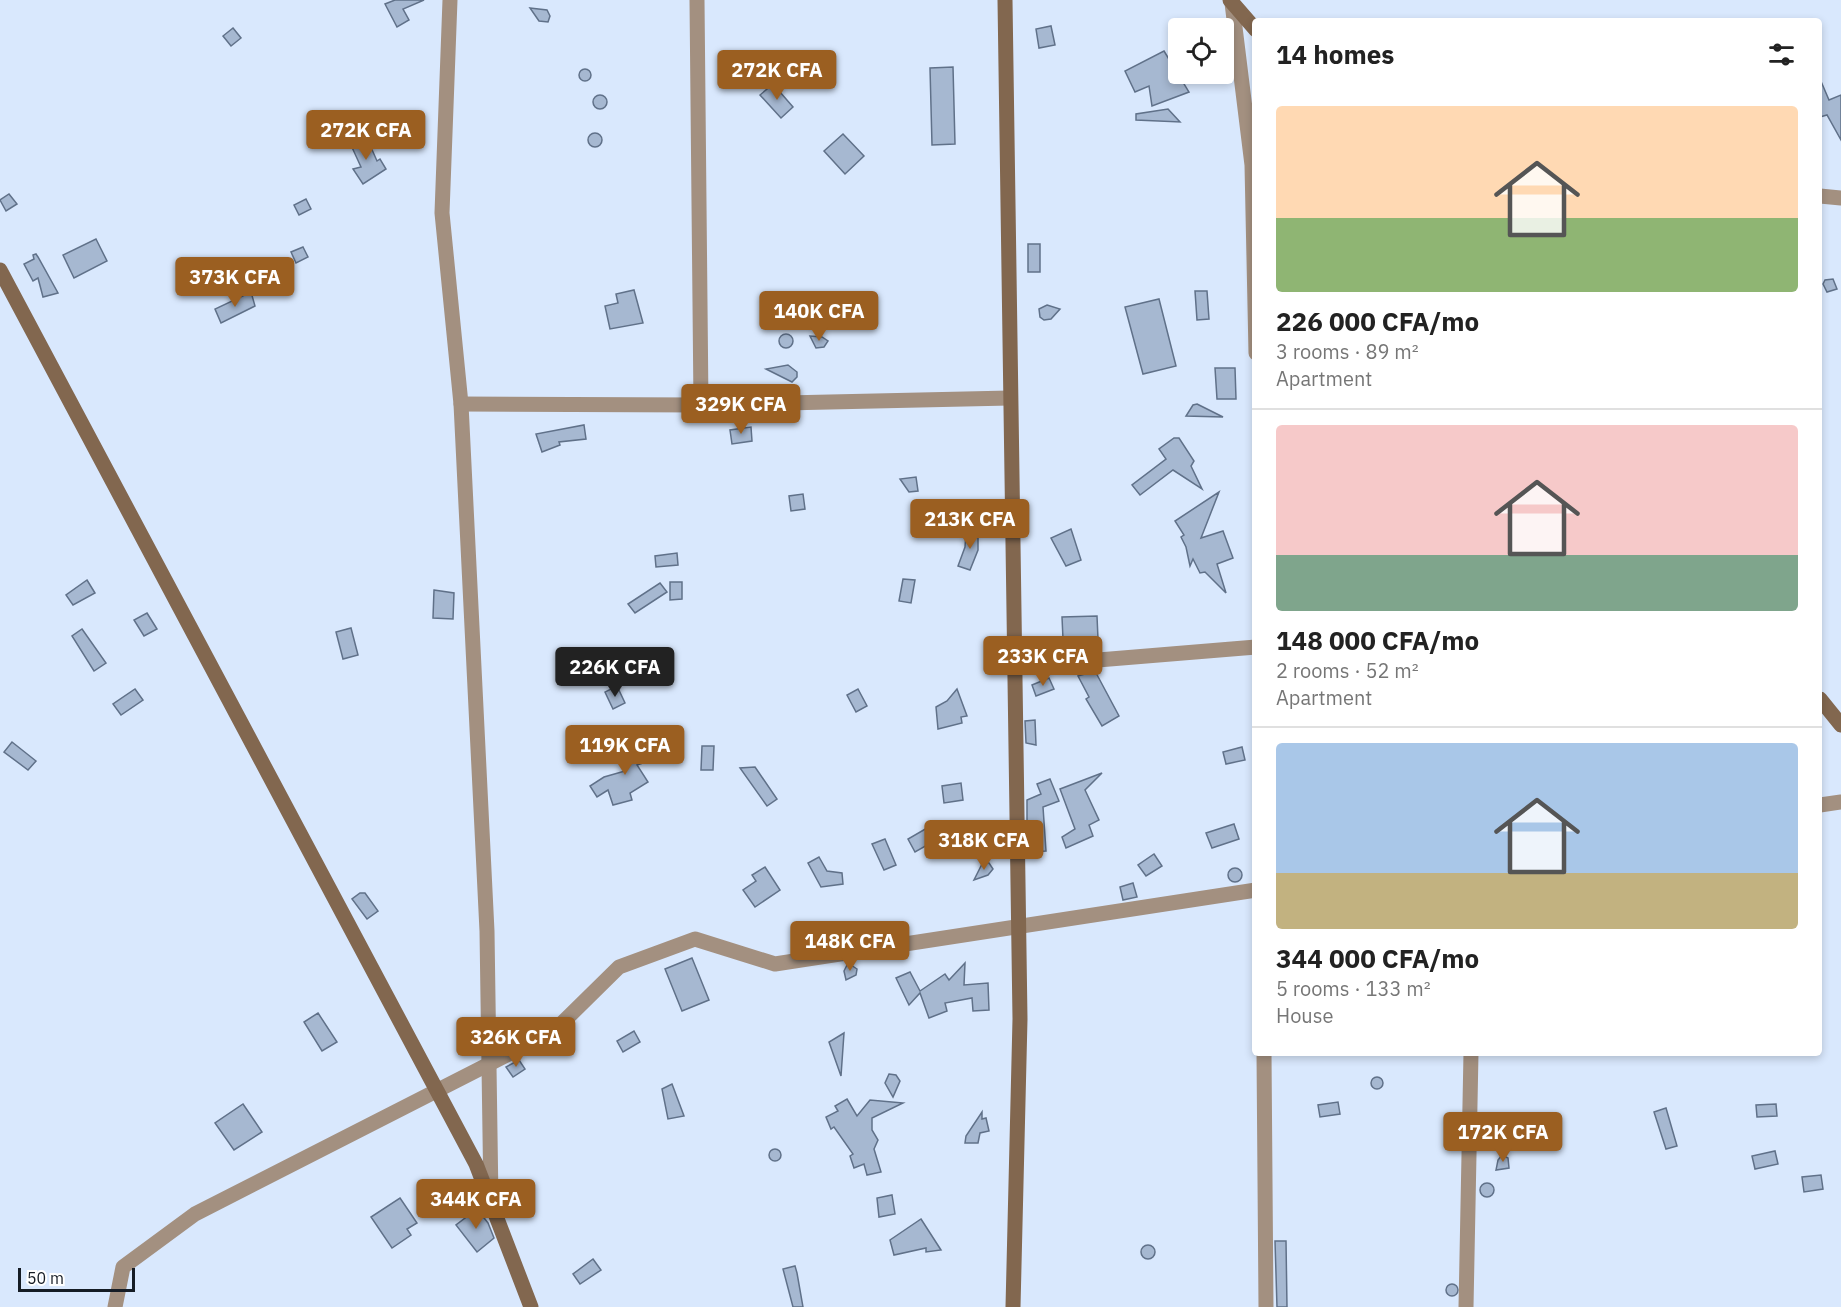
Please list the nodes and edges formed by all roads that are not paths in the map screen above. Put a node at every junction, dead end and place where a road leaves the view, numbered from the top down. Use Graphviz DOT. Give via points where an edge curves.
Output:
graph roads {
  1 [pos="450,0"];
  2 [pos="697,0"];
  3 [pos="1005,0"];
  4 [pos="1231,1"];
  5 [pos="1252,25"];
  6 [pos="1252,165"];
  7 [pos="1822,196"];
  8 [pos="1841,198"];
  9 [pos="0,270"];
  10 [pos="1010,398"];
  11 [pos="460,404"];
  12 [pos="701,405"];
  13 [pos="1252,647"];
  14 [pos="1014,667"];
  15 [pos="1822,701"];
  16 [pos="1841,725"];
  17 [pos="1841,801"];
  18 [pos="1822,805"];
  19 [pos="1252,891"];
  20 [pos="1018,925"];
  21 [pos="1264,1056"];
  22 [pos="1471,1056"];
  23 [pos="489,1064"];
  24 [pos="436,1090"];
  25 [pos="491,1204"];
  26 [pos="115,1307"];
  27 [pos="531,1307"];
  28 [pos="1012,1307"];
  29 [pos="1266,1307"];
  30 [pos="1466,1307"];
  1 -- 11 [label="street" via="442,213"];
  2 -- 12 [label="street"];
  3 -- 10 [label="street"];
  4 -- 5 [label="street"];
  4 -- 6 [label="street"];
  7 -- 8 [label="street"];
  9 -- 24 [label="street"];
  10 -- 12 [label="street"];
  10 -- 14 [label="street"];
  11 -- 12 [label="street"];
  11 -- 23 [label="street" via="487,931"];
  13 -- 14 [label="street"];
  14 -- 20 [label="street"];
  15 -- 16 [label="street"];
  17 -- 18 [label="street"];
  19 -- 20 [label="street"];
  20 -- 23 [label="street" via="775,964 695,939 619,967 554,1031"];
  20 -- 28 [label="street" via="1020,1019"];
  21 -- 29 [label="street"];
  22 -- 30 [label="street"];
  23 -- 24 [label="street"];
  23 -- 25 [label="street"];
  24 -- 25 [label="street" via="476,1164"];
  24 -- 26 [label="street" via="195,1214 123,1267"];
  25 -- 27 [label="street"];
}
